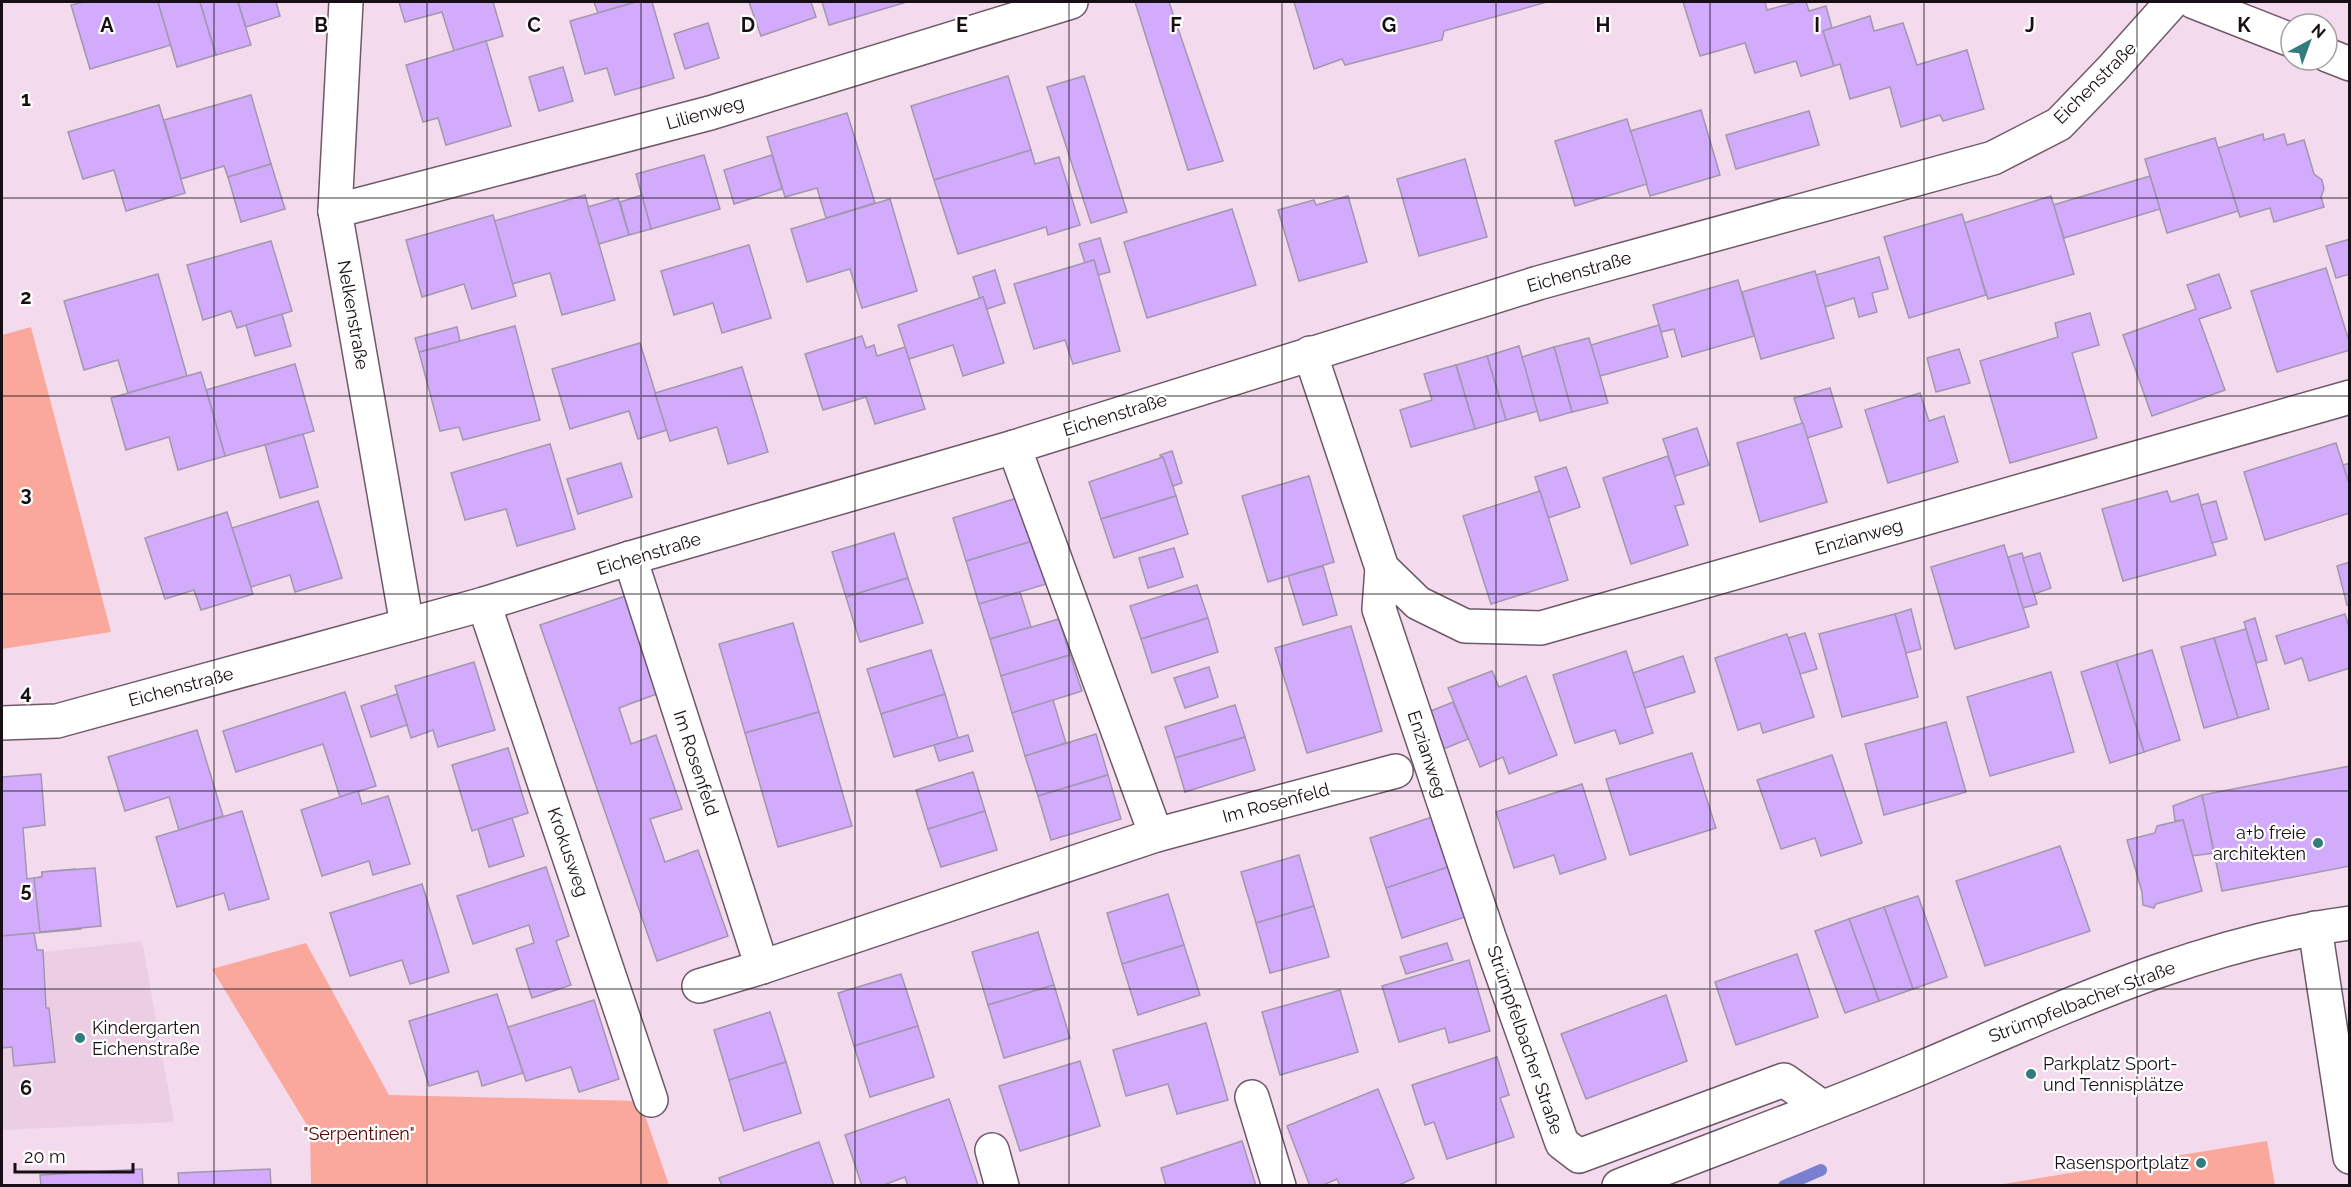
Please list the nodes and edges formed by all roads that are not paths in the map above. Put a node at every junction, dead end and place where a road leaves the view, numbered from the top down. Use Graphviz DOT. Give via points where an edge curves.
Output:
graph roads {
  1 [pos="346,2"];
  2 [pos="1071,2"];
  3 [pos="2172,2"];
  4 [pos="2194,2"];
  5 [pos="2279,35"];
  6 [pos="335,211"];
  7 [pos="1310,354"];
  8 [pos="2349,397"];
  9 [pos="1014,447"];
  10 [pos="630,558"];
  11 [pos="1382,568"];
  12 [pos="484,604"];
  13 [pos="407,625"];
  14 [pos="2,723"];
  15 [pos="1396,771"];
  16 [pos="1156,835"];
  17 [pos="2349,923"];
  18 [pos="2315,928"];
  19 [pos="1489,937"];
  20 [pos="762,967"];
  21 [pos="699,986"];
  22 [pos="1252,1097"];
  23 [pos="651,1100"];
  24 [pos="1822,1107"];
  25 [pos="992,1150"];
  26 [pos="2349,1157"];
  27 [pos="1002,1185"];
  28 [pos="1279,1185"];
  29 [pos="1619,1185"];
  1 -- 6 [label="street, Nelkenstraße"];
  2 -- 6 [label="street, Lilienweg" via="710,113"];
  3 -- 7 [label="street, Eichenstraße" via="2059,124 1994,158 1538,283"];
  4 -- 5 [label="street"];
  6 -- 13 [label="street, Nelkenstraße"];
  7 -- 9 [label="street, Eichenstraße"];
  7 -- 11 [label="street, Enzianweg"];
  8 -- 11 [label="street, Enzianweg" via="1542,628 1465,626 1418,603"];
  9 -- 10 [label="street, Eichenstraße"];
  9 -- 16 [label="street"];
  10 -- 12 [label="street, Eichenstraße"];
  10 -- 20 [label="street, Im Rosenfeld"];
  11 -- 19 [label="street, Enzianweg" via="1378,609"];
  12 -- 13 [label="street, Eichenstraße"];
  12 -- 23 [label="street, Krokusweg"];
  13 -- 14 [label="street, Eichenstraße" via="57,721"];
  15 -- 16 [label="street, Im Rosenfeld"];
  16 -- 20 [label="street, Im Rosenfeld"];
  17 -- 18 [label="street, Strümpfelbacher Straße"];
  18 -- 24 [label="street, Strümpfelbacher Straße" via="2207,955 2052,1011"];
  18 -- 26 [label="street"];
  19 -- 24 [label="street, Strümpfelbacher Straße" via="1562,1143 1579,1156 1784,1080"];
  20 -- 21 [label="street, Im Rosenfeld"];
  22 -- 28 [label="street"];
  24 -- 29 [label="street, Strümpfelbacher Straße"];
  25 -- 27 [label="street"];
}
